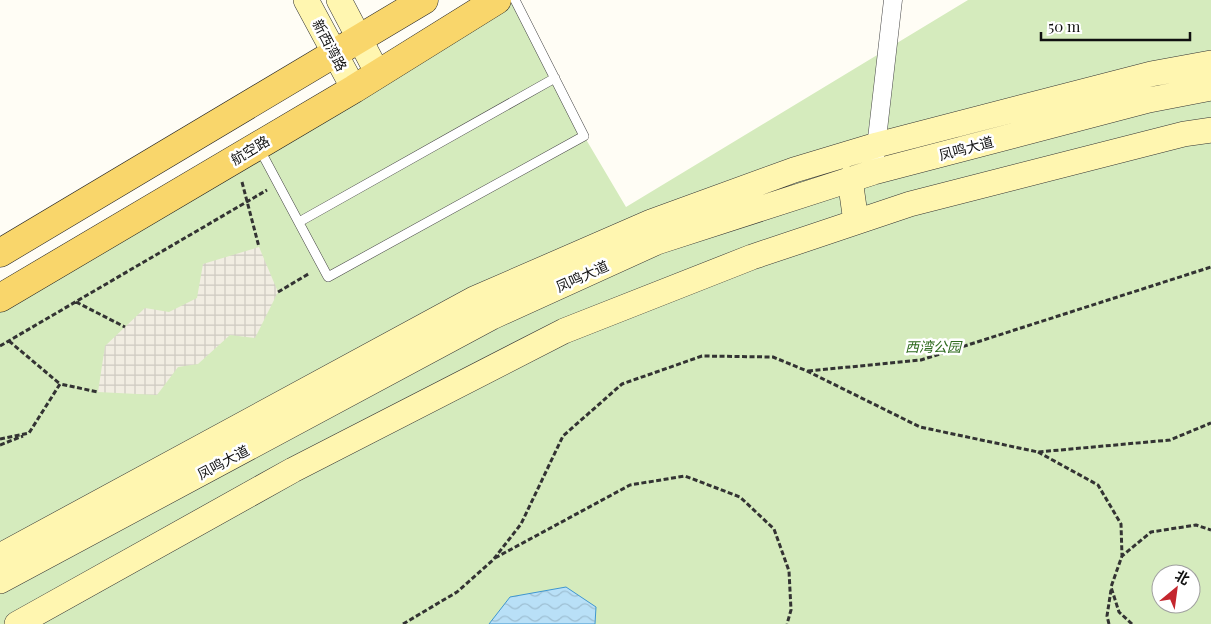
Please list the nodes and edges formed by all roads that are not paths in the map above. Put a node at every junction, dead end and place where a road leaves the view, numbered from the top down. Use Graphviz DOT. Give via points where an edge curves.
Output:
graph roads {
  1 [pos="306,0"];
  2 [pos="339,0"];
  3 [pos="424,0"];
  4 [pos="497,0"];
  5 [pos="514,0"];
  6 [pos="893,0"];
  7 [pos="359,38"];
  8 [pos="334,52"];
  9 [pos="1211,63"];
  10 [pos="378,74"];
  11 [pos="555,78"];
  12 [pos="1211,88"];
  13 [pos="354,89"];
  14 [pos="1211,130"];
  15 [pos="258,145"];
  16 [pos="877,145"];
  17 [pos="874,172"];
  18 [pos="850,179"];
  19 [pos="299,222"];
  20 [pos="856,222"];
  21 [pos="0,252"];
  22 [pos="0,298"];
  23 [pos="0,556"];
  24 [pos="0,581"];
  25 [pos="17,624"];
  1 -- 8 [label="main road, 新西湾路"];
  2 -- 7 [label="main road"];
  3 -- 7 [label="main road"];
  4 -- 10 [label="main road, 航空路"];
  5 -- 11 [label="lane"];
  6 -- 16 [label="street"];
  7 -- 8 [label="main road"];
  7 -- 10 [label="main road"];
  8 -- 13 [label="main road, 新西湾路"];
  8 -- 21 [label="main road"];
  9 -- 16 [label="main road, 凤鸣大道" via="1151,74"];
  10 -- 13 [label="main road, 航空路"];
  11 -- 19 [label="lane"];
  11 -- 19 [label="lane" via="584,136 328,277"];
  12 -- 17 [label="main road, 凤鸣大道" via="1149,100"];
  13 -- 15 [label="main road, 航空路"];
  14 -- 20 [label="main road" via="1184,134 910,204"];
  15 -- 19 [label="lane"];
  15 -- 22 [label="main road, 航空路"];
  16 -- 17 [label="street"];
  16 -- 23 [label="main road, 凤鸣大道" via="794,170 651,222 474,299"];
  17 -- 18 [label="main road, 凤鸣大道"];
  18 -- 20 [label="main road"];
  18 -- 24 [label="main road, 凤鸣大道" via="657,242 492,318"];
  20 -- 25 [label="main road" via="752,257 564,331 293,470"];
}
